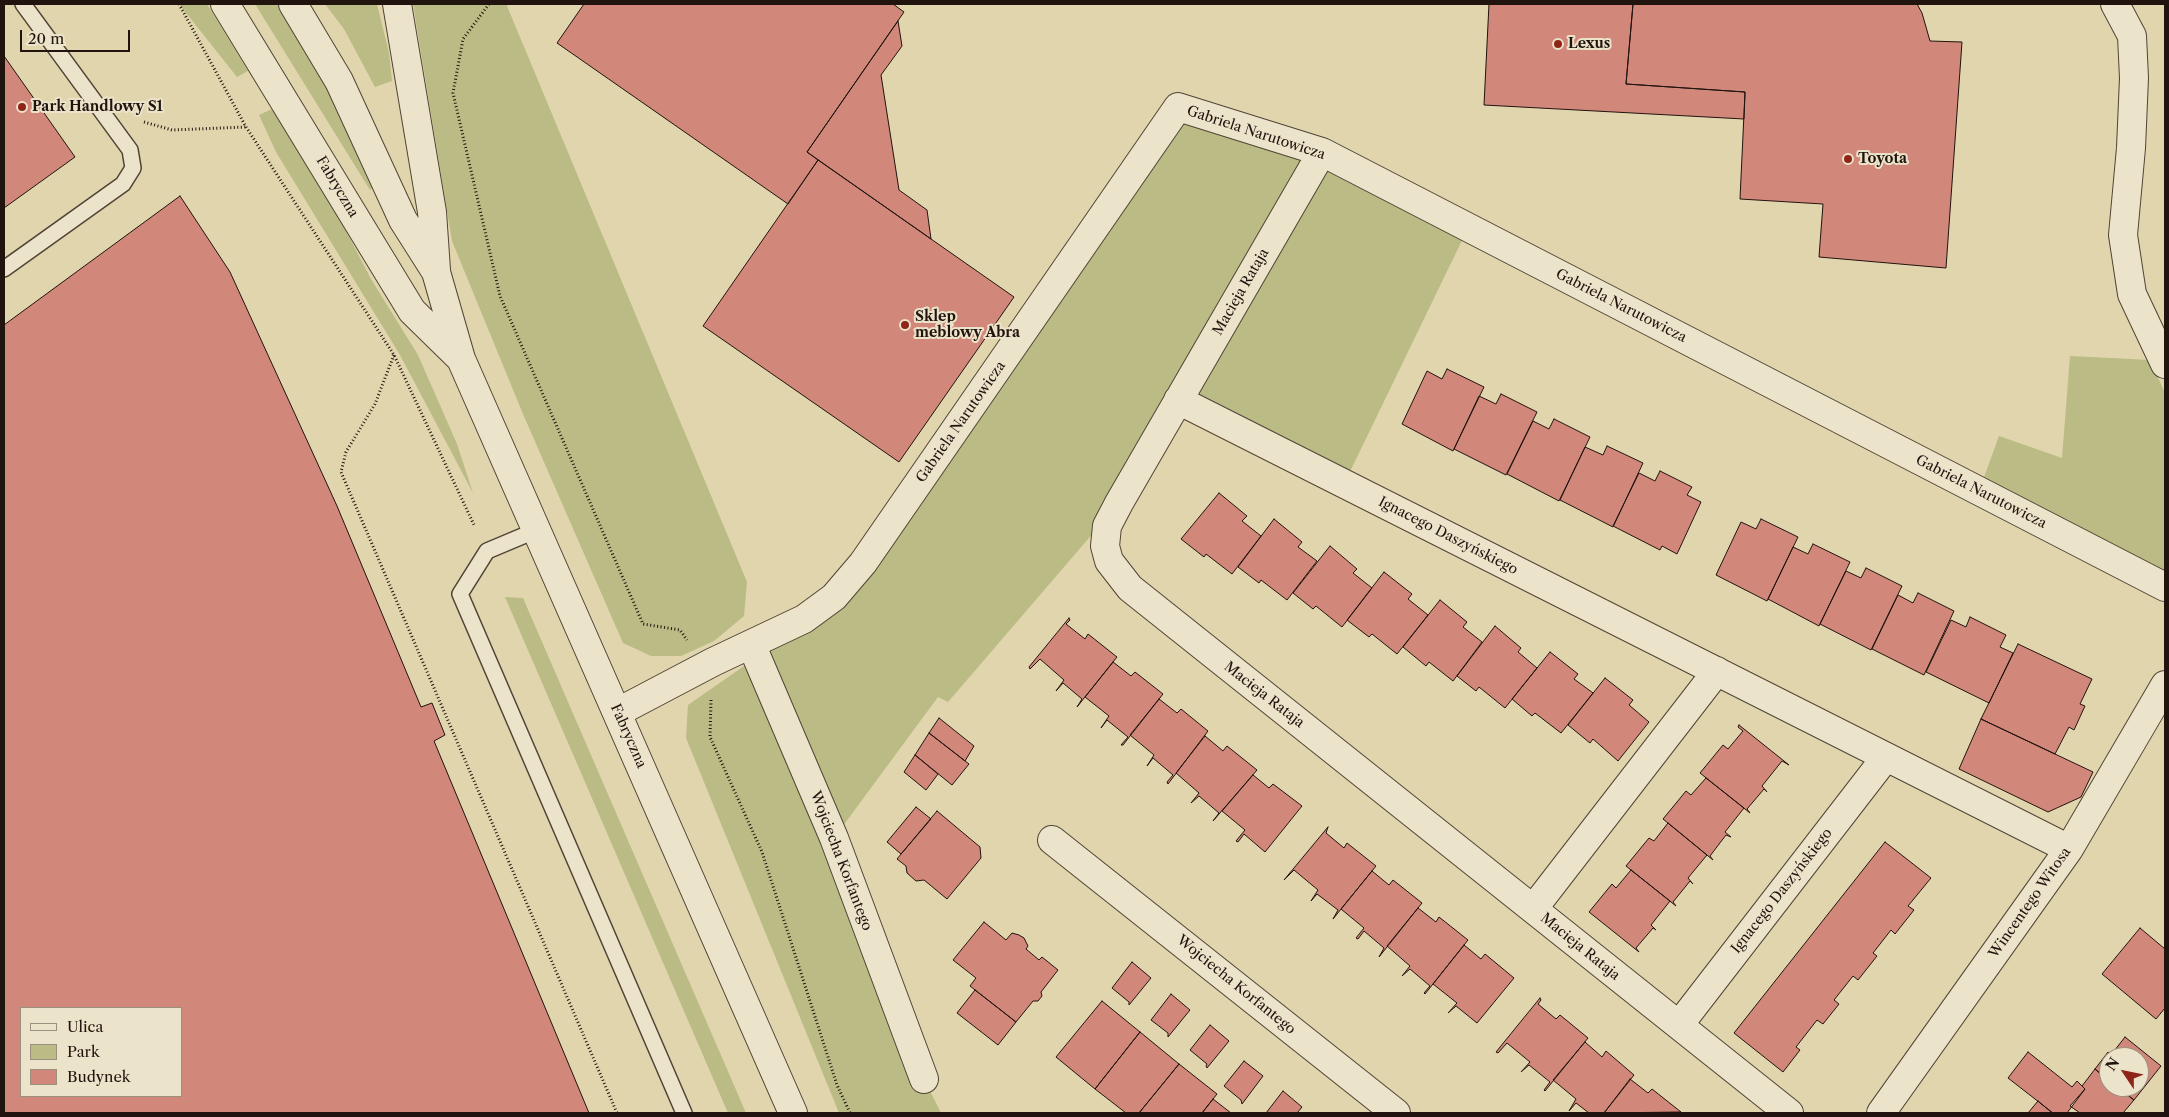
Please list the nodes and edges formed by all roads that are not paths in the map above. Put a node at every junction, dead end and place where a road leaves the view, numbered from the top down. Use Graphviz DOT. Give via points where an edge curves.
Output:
graph roads {
  1 [pos="22,4"];
  2 [pos="225,4"];
  3 [pos="293,4"];
  4 [pos="397,4"];
  5 [pos="2115,4"];
  6 [pos="1322,152"];
  7 [pos="4,269"];
  8 [pos="436,272"];
  9 [pos="462,359"];
  10 [pos="2165,364"];
  11 [pos="1178,400"];
  12 [pos="537,530"];
  13 [pos="2165,587"];
  14 [pos="752,646"];
  15 [pos="1717,671"];
  16 [pos="2165,685"];
  17 [pos="618,712"];
  18 [pos="1886,757"];
  19 [pos="1052,840"];
  20 [pos="2069,849"];
  21 [pos="1533,909"];
  22 [pos="1679,1025"];
  23 [pos="924,1079"];
  24 [pos="684,1113"];
  25 [pos="793,1113"];
  26 [pos="1396,1113"];
  27 [pos="1789,1113"];
  28 [pos="1881,1113"];
  1 -- 7 [label="lane" via="130,150 133,168 123,184"];
  2 -- 9 [label="street, Fabryczna" via="412,311"];
  3 -- 8 [label="street, Fabryczna" via="339,81 403,220"];
  4 -- 8 [label="street" via="432,212"];
  5 -- 10 [label="street" via="2132,36 2134,78 2123,235 2132,294"];
  6 -- 11 [label="street, Macieja Rataja"];
  6 -- 13 [label="street, Gabriela Narutowicza"];
  6 -- 14 [label="street, Gabriela Narutowicza" via="1178,107 863,563 834,597 804,619"];
  8 -- 9 [label="street, Fabryczna"];
  9 -- 12 [label="street, Fabryczna"];
  11 -- 15 [label="street, Ignacego Daszyńskiego"];
  11 -- 21 [label="street, Macieja Rataja" via="1108,526 1105,546 1109,561 1130,588"];
  12 -- 17 [label="street, Fabryczna"];
  12 -- 24 [label="lane" via="487,551 460,594"];
  14 -- 17 [label="street, Gabriela Narutowicza"];
  14 -- 23 [label="street, Wojciecha Korfantego" via="834,838"];
  15 -- 18 [label="street, Ignacego Daszyńskiego"];
  15 -- 21 [label="street"];
  16 -- 20 [label="street, Wincentego Witosa"];
  17 -- 25 [label="street, Fabryczna"];
  18 -- 20 [label="street, Ignacego Daszyńskiego"];
  18 -- 22 [label="street, Ignacego Daszyńskiego"];
  19 -- 26 [label="street, Wojciecha Korfantego"];
  20 -- 28 [label="street, Wincentego Witosa"];
  21 -- 22 [label="street, Macieja Rataja"];
  22 -- 27 [label="street, Macieja Rataja"];
}
